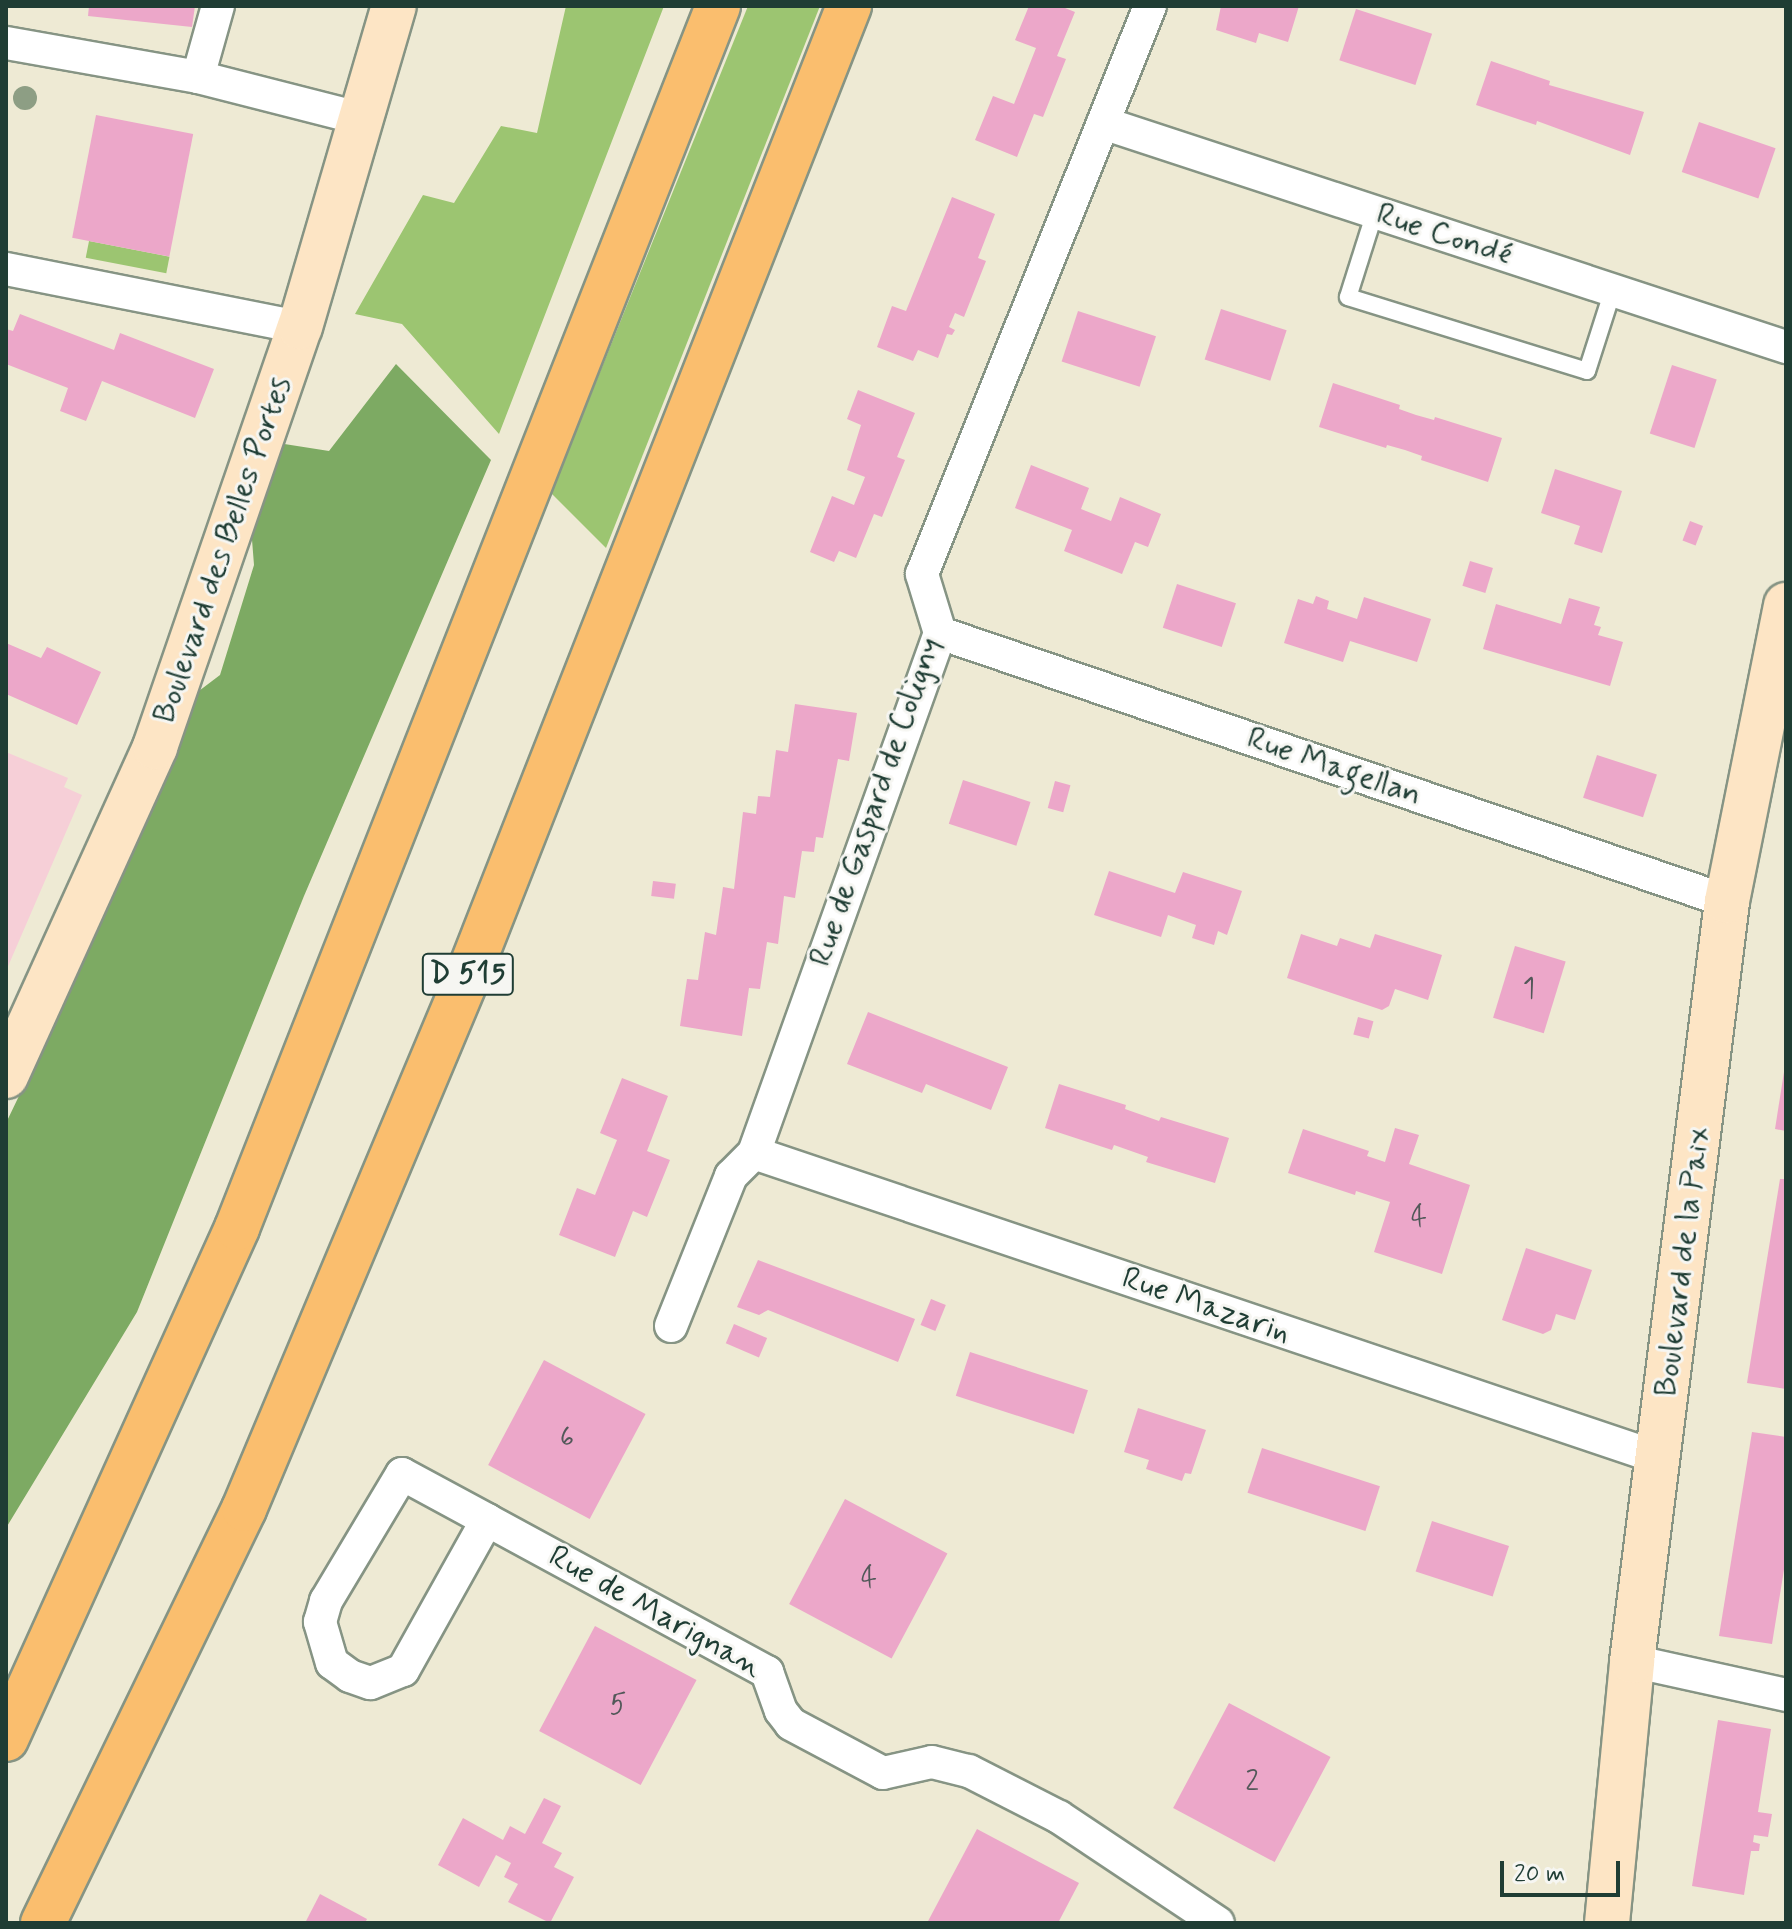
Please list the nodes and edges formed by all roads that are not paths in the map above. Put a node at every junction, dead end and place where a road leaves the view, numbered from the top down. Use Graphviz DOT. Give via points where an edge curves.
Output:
graph roads {
  1 [pos="218,6"];
  2 [pos="394,6"];
  3 [pos="718,6"];
  4 [pos="849,6"];
  5 [pos="1150,6"];
  6 [pos="6,43"];
  7 [pos="198,77"];
  8 [pos="363,119"];
  9 [pos="1103,123"];
  10 [pos="1375,212"];
  11 [pos="6,269"];
  12 [pos="1613,290"];
  13 [pos="300,327"];
  14 [pos="1786,347"];
  15 [pos="1786,605"];
  16 [pos="940,633"];
  17 [pos="1774,730"];
  18 [pos="1727,901"];
  19 [pos="6,1076"];
  20 [pos="754,1153"];
  21 [pos="671,1326"];
  22 [pos="1659,1458"];
  23 [pos="487,1520"];
  24 [pos="1632,1661"];
  25 [pos="1786,1695"];
  26 [pos="6,1739"];
  27 [pos="43,1923"];
  28 [pos="1218,1923"];
  29 [pos="1607,1923"];
  1 -- 7 [label="street"];
  2 -- 8 [label="street, Boulevard des Belles Portes"];
  3 -- 26 [label="highway" via="237,1228"];
  4 -- 27 [label="highway, D 515" via="477,953 251,1494"];
  5 -- 9 [label="street, Rue de Gaspard de Coligny"];
  6 -- 7 [label="street"];
  7 -- 8 [label="street"];
  8 -- 13 [label="street, Boulevard des Belles Portes"];
  9 -- 10 [label="street, Rue Condé"];
  9 -- 16 [label="street, Rue de Gaspard de Coligny" via="922,574"];
  10 -- 12 [label="street, Rue Condé"];
  10 -- 12 [label="lane" via="1348,297 1587,371"];
  11 -- 13 [label="street"];
  12 -- 14 [label="street, Rue Condé"];
  13 -- 19 [label="street, Boulevard des Belles Portes" via="155,747"];
  15 -- 17 [label="street, Boulevard de la Paix"];
  16 -- 18 [label="street, Rue Magellan"];
  16 -- 20 [label="street, Rue de Gaspard de Coligny"];
  17 -- 18 [label="street, Boulevard de la Paix"];
  18 -- 22 [label="street, Boulevard de la Paix"];
  20 -- 21 [label="street, Rue de Gaspard de Coligny" via="731,1176"];
  20 -- 22 [label="street, Rue Mazarin"];
  22 -- 24 [label="street, Boulevard de la Paix"];
  23 -- 23 [label="street, Rue de Marignan" via="402,1474 326,1601 320,1622 332,1663 370,1683 403,1670"];
  23 -- 28 [label="street, Rue de Marignan" via="767,1672 791,1724 883,1773 932,1762 969,1771 1059,1817"];
  24 -- 25 [label="street"];
  24 -- 29 [label="street, Boulevard de la Paix"];
}
